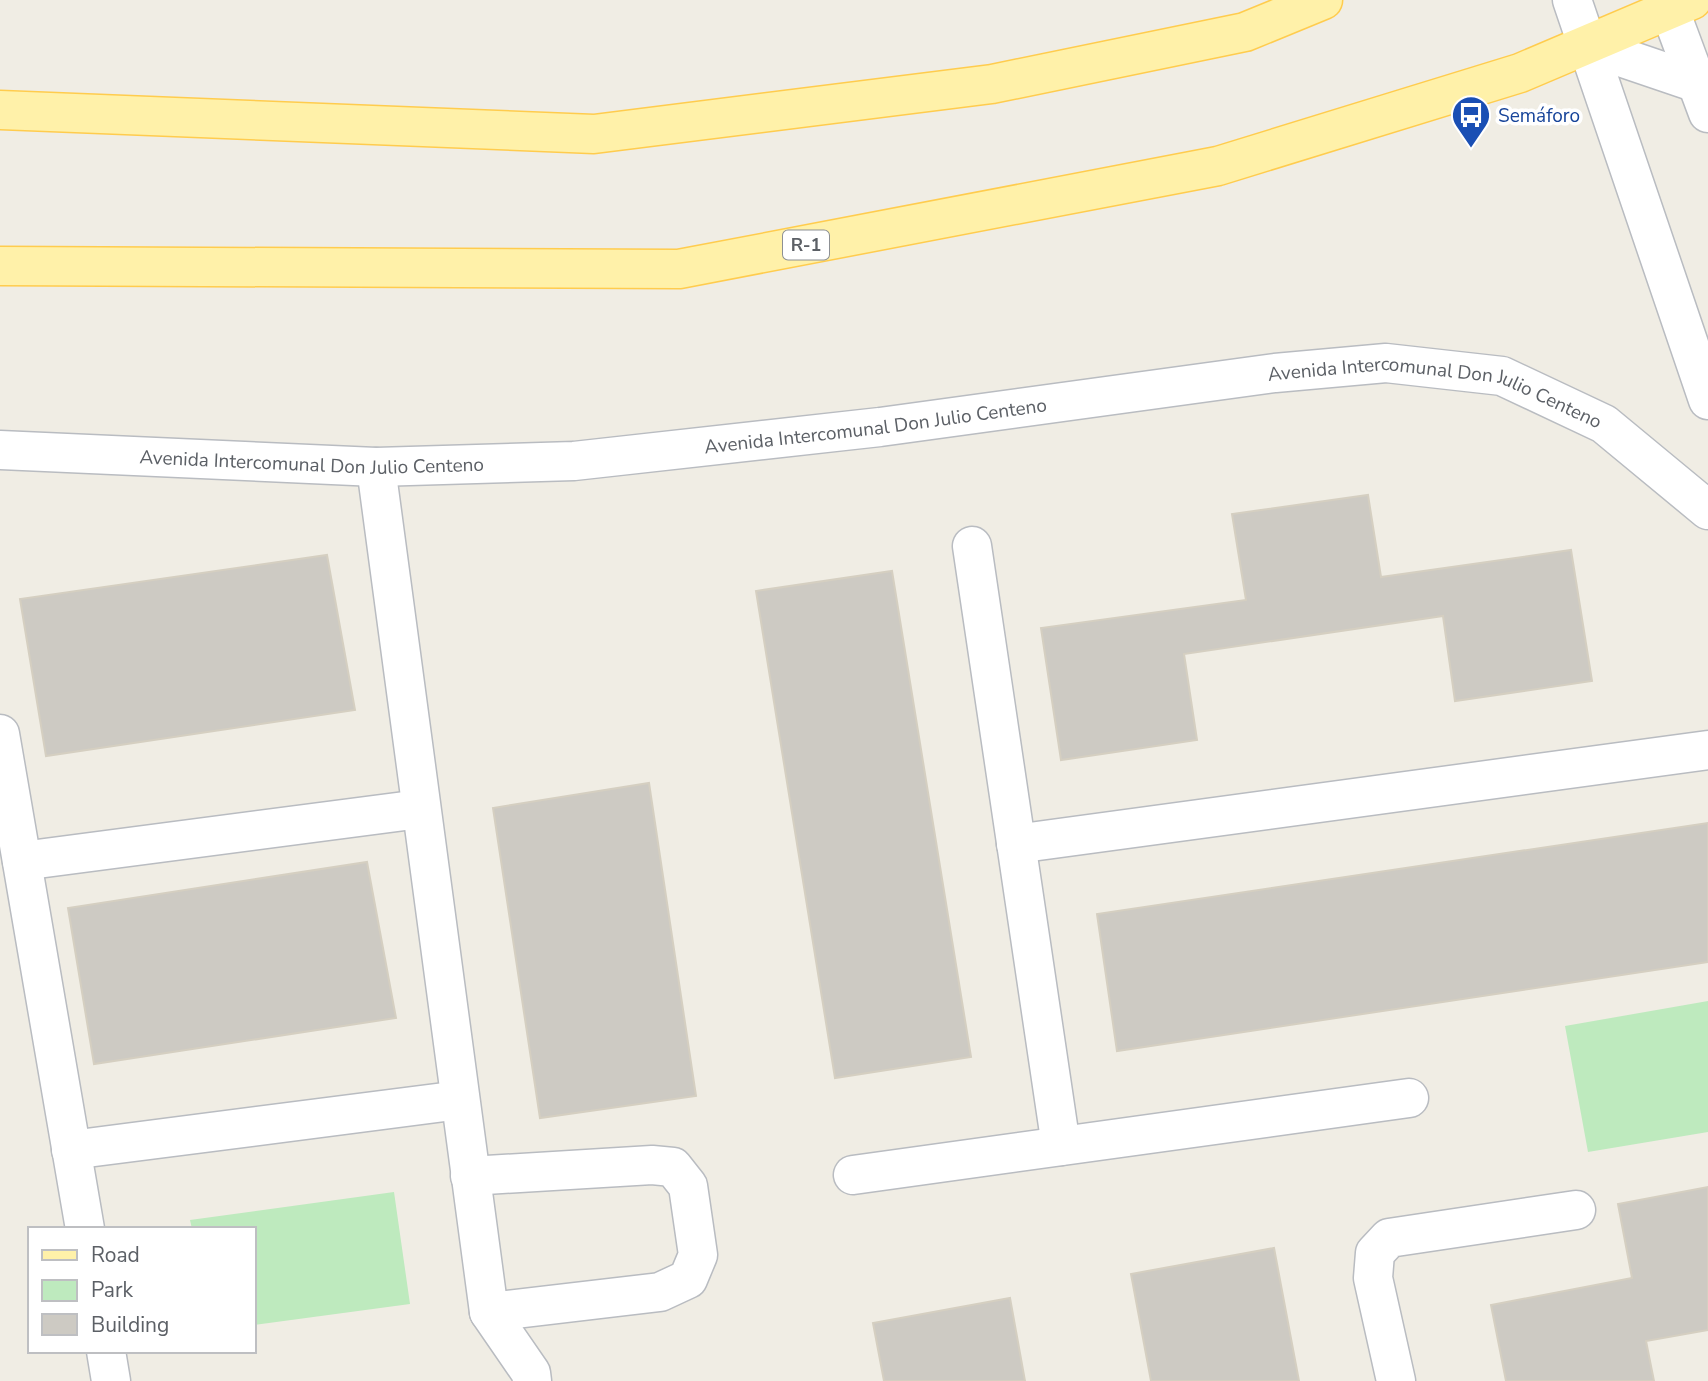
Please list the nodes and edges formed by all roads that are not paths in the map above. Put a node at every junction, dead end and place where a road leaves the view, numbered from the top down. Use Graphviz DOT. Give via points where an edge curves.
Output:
graph roads {
  1 [pos="1323,0"];
  2 [pos="1572,0"];
  3 [pos="1676,4"];
  4 [pos="1588,46"];
  5 [pos="1704,91"];
  6 [pos="0,110"];
  7 [pos="0,266"];
  8 [pos="1708,400"];
  9 [pos="0,450"];
  10 [pos="376,467"];
  11 [pos="1708,510"];
  12 [pos="972,547"];
  13 [pos="0,734"];
  14 [pos="1708,750"];
  15 [pos="420,809"];
  16 [pos="1016,844"];
  17 [pos="22,861"];
  18 [pos="1409,1098"];
  19 [pos="460,1100"];
  20 [pos="1061,1146"];
  21 [pos="72,1150"];
  22 [pos="853,1175"];
  23 [pos="470,1176"];
  24 [pos="1576,1210"];
  25 [pos="85,1227"];
  26 [pos="489,1312"];
  27 [pos="106,1353"];
  28 [pos="111,1381"];
  29 [pos="532,1381"];
  30 [pos="1396,1381"];
  1 -- 6 [label="main road" via="1245,32 992,84 594,134"];
  2 -- 4 [label="street"];
  3 -- 4 [label="main road, R-1"];
  3 -- 5 [label="street"];
  4 -- 5 [label="street"];
  4 -- 7 [label="main road, R-1" via="1520,73 1218,166 679,269"];
  4 -- 8 [label="street"];
  9 -- 10 [label="street, Avenida Intercomunal Don Julio Centeno"];
  10 -- 11 [label="street, Avenida Intercomunal Don Julio Centeno" via="574,461 1386,363 1502,376 1604,424"];
  10 -- 15 [label="street"];
  12 -- 16 [label="street"];
  13 -- 17 [label="street"];
  14 -- 16 [label="street"];
  15 -- 17 [label="street"];
  15 -- 19 [label="street"];
  16 -- 20 [label="street"];
  17 -- 21 [label="street"];
  18 -- 20 [label="street"];
  19 -- 21 [label="street"];
  19 -- 23 [label="street"];
  20 -- 22 [label="street"];
  21 -- 25 [label="street"];
  23 -- 26 [label="street"];
  23 -- 26 [label="street" via="673,1167 688,1186 698,1255 688,1279 660,1292"];
  24 -- 30 [label="street" via="1389,1238 1376,1253 1373,1278"];
  26 -- 29 [label="street"];
  27 -- 28 [label="street"];
}
